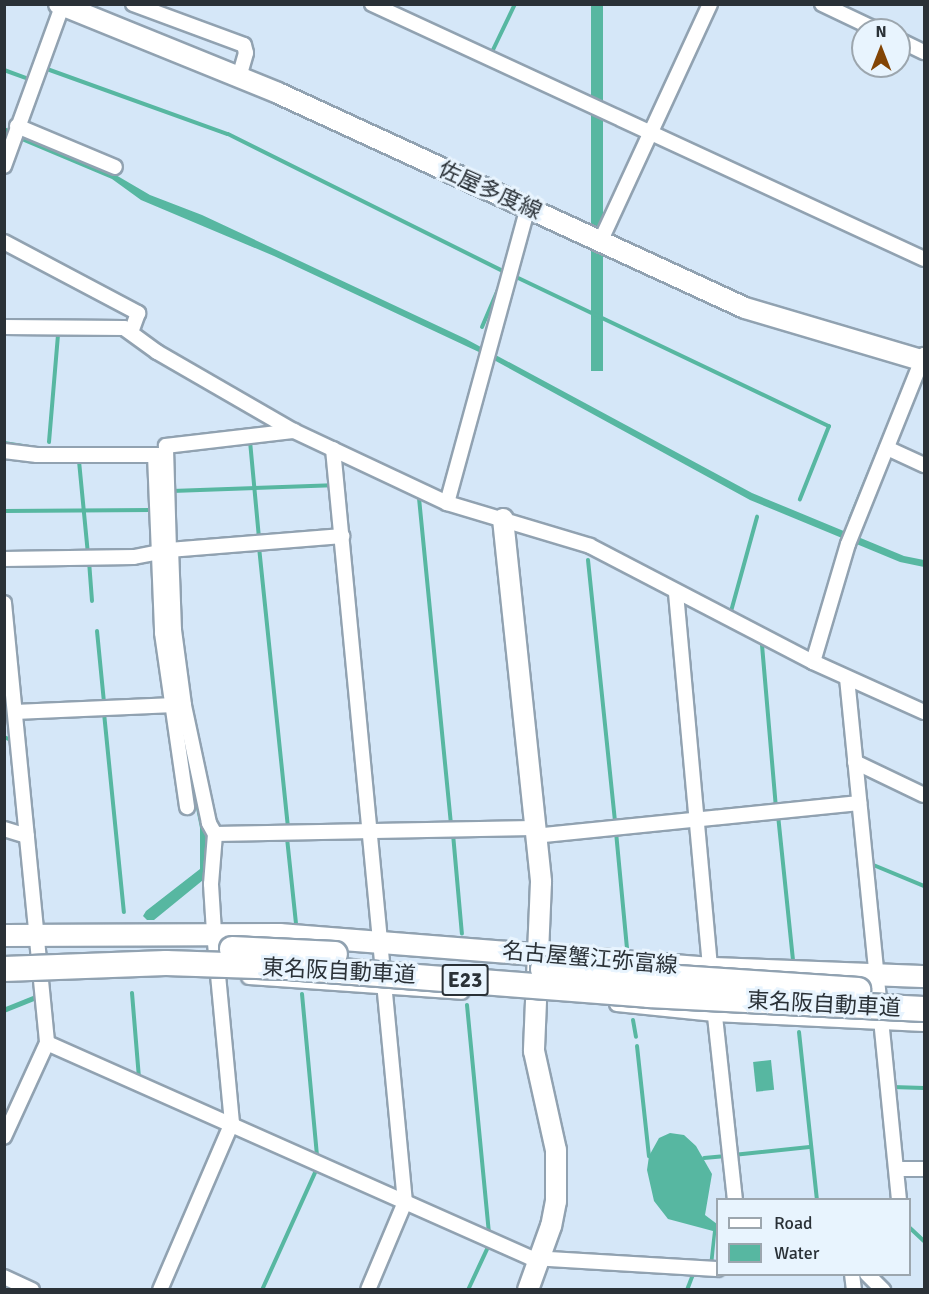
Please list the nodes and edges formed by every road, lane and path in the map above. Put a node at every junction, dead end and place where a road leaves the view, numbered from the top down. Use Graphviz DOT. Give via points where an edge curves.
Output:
graph roads {
  1 [pos="133,4"];
  2 [pos="372,4"];
  3 [pos="710,4"];
  4 [pos="822,4"];
  5 [pos="61,5"];
  6 [pos="852,18"];
  7 [pos="239,77"];
  8 [pos="13,128"];
  9 [pos="651,134"];
  10 [pos="4,166"];
  11 [pos="115,167"];
  12 [pos="528,207"];
  13 [pos="601,240"];
  14 [pos="4,242"];
  15 [pos="924,259"];
  16 [pos="4,327"];
  17 [pos="131,332"];
  18 [pos="924,358"];
  19 [pos="294,432"];
  20 [pos="887,448"];
  21 [pos="333,449"];
  22 [pos="4,451"];
  23 [pos="161,455"];
  24 [pos="924,465"];
  25 [pos="447,502"];
  26 [pos="503,519"];
  27 [pos="342,536"];
  28 [pos="165,551"];
  29 [pos="4,559"];
  30 [pos="676,593"];
  31 [pos="4,603"];
  32 [pos="7,644"];
  33 [pos="813,662"];
  34 [pos="847,678"];
  35 [pos="177,705"];
  36 [pos="16,712"];
  37 [pos="924,712"];
  38 [pos="855,762"];
  39 [pos="924,795"];
  40 [pos="859,802"];
  41 [pos="187,807"];
  42 [pos="697,820"];
  43 [pos="4,829"];
  44 [pos="369,831"];
  45 [pos="534,832"];
  46 [pos="215,834"];
  47 [pos="27,836"];
  48 [pos="214,932"];
  49 [pos="36,934"];
  50 [pos="4,935"];
  51 [pos="377,939"];
  52 [pos="4,953"];
  53 [pos="540,954"];
  54 [pos="711,968"];
  55 [pos="4,969"];
  56 [pos="218,974"];
  57 [pos="876,975"];
  58 [pos="924,976"];
  59 [pos="43,977"];
  60 [pos="4,980"];
  61 [pos="383,988"];
  62 [pos="924,992"];
  63 [pos="537,996"];
  64 [pos="924,1009"];
  65 [pos="714,1014"];
  66 [pos="881,1024"];
  67 [pos="924,1024"];
  68 [pos="47,1043"];
  69 [pos="232,1123"];
  70 [pos="4,1137"];
  71 [pos="897,1169"];
  72 [pos="924,1169"];
  73 [pos="735,1198"];
  74 [pos="899,1198"];
  75 [pos="405,1202"];
  76 [pos="542,1257"];
  77 [pos="716,1269"];
  78 [pos="868,1276"];
  79 [pos="4,1277"];
  80 [pos="32,1290"];
  81 [pos="160,1290"];
  82 [pos="368,1290"];
  83 [pos="528,1290"];
  84 [pos="883,1290"];
  1 -- 7 [label="street" via="244,45 246,53"];
  2 -- 9 [label="street"];
  3 -- 9 [label="street"];
  4 -- 6 [label="street"];
  5 -- 7 [label="main road, 佐屋多度線"];
  5 -- 8 [label="street"];
  7 -- 12 [label="main road, 佐屋多度線"];
  8 -- 10 [label="street"];
  8 -- 11 [label="street"];
  9 -- 13 [label="street"];
  9 -- 15 [label="street"];
  12 -- 13 [label="main road, 佐屋多度線"];
  12 -- 25 [label="street"];
  13 -- 18 [label="main road, 佐屋多度線" via="745,308"];
  14 -- 17 [label="street" via="138,313"];
  16 -- 17 [label="street" via="124,328"];
  17 -- 19 [label="street"];
  18 -- 20 [label="street"];
  19 -- 21 [label="street"];
  19 -- 23 [label="street" via="166,446"];
  20 -- 24 [label="street"];
  20 -- 33 [label="street" via="850,538"];
  21 -- 25 [label="street"];
  21 -- 27 [label="street"];
  22 -- 23 [label="street" via="37,455"];
  23 -- 28 [label="street"];
  25 -- 26 [label="street"];
  26 -- 30 [label="street" via="590,546"];
  26 -- 45 [label="main road"];
  27 -- 28 [label="street"];
  27 -- 44 [label="street"];
  28 -- 29 [label="street" via="134,557"];
  28 -- 35 [label="street"];
  30 -- 33 [label="street"];
  30 -- 42 [label="street"];
  31 -- 32 [label="street"];
  32 -- 36 [label="street"];
  33 -- 34 [label="street"];
  34 -- 37 [label="street"];
  34 -- 38 [label="street"];
  35 -- 36 [label="street"];
  35 -- 41 [label="street"];
  35 -- 46 [label="street"];
  36 -- 47 [label="street"];
  38 -- 39 [label="street"];
  38 -- 40 [label="street"];
  40 -- 42 [label="street"];
  40 -- 57 [label="street"];
  42 -- 45 [label="street"];
  42 -- 54 [label="street"];
  43 -- 47 [label="street"];
  44 -- 45 [label="street"];
  44 -- 46 [label="street"];
  44 -- 51 [label="street"];
  45 -- 53 [label="main road" via="541,882"];
  46 -- 48 [label="street" via="211,884"];
  47 -- 49 [label="street"];
  48 -- 49 [label="main road, 名古屋蟹江弥富線"];
  48 -- 51 [label="main road, 名古屋蟹江弥富線"];
  48 -- 56 [label="street"];
  49 -- 50 [label="main road, 名古屋蟹江弥富線"];
  49 -- 59 [label="street"];
  51 -- 53 [label="main road, 名古屋蟹江弥富線"];
  51 -- 61 [label="street"];
  52 -- 62 [label="highway, 東名阪自動車道 / E23, bridge" via="166,947 286,950 650,978"];
  53 -- 54 [label="main road, 名古屋蟹江弥富線"];
  53 -- 63 [label="main road"];
  54 -- 57 [label="main road, 名古屋蟹江弥富線"];
  54 -- 65 [label="street"];
  55 -- 64 [label="highway, 東名阪自動車道 / E23, bridge" via="166,963 286,967 648,994"];
  56 -- 59 [label="street"];
  56 -- 61 [label="street"];
  56 -- 69 [label="street"];
  57 -- 58 [label="main road, 名古屋蟹江弥富線"];
  57 -- 66 [label="street"];
  59 -- 60 [label="street"];
  59 -- 68 [label="street"];
  61 -- 63 [label="street"];
  61 -- 75 [label="street"];
  63 -- 65 [label="street"];
  63 -- 76 [label="main road" via="534,1051 552,1125 556,1173 556,1201"];
  65 -- 66 [label="street"];
  65 -- 73 [label="street"];
  66 -- 67 [label="street"];
  66 -- 71 [label="street"];
  68 -- 69 [label="street"];
  68 -- 70 [label="street"];
  69 -- 75 [label="street"];
  69 -- 81 [label="street"];
  71 -- 72 [label="street"];
  71 -- 74 [label="street"];
  75 -- 76 [label="street" via="531,1258"];
  75 -- 82 [label="street"];
  76 -- 77 [label="street"];
  76 -- 83 [label="main road"];
  78 -- 84 [label="street"];
  79 -- 80 [label="street"];
}
